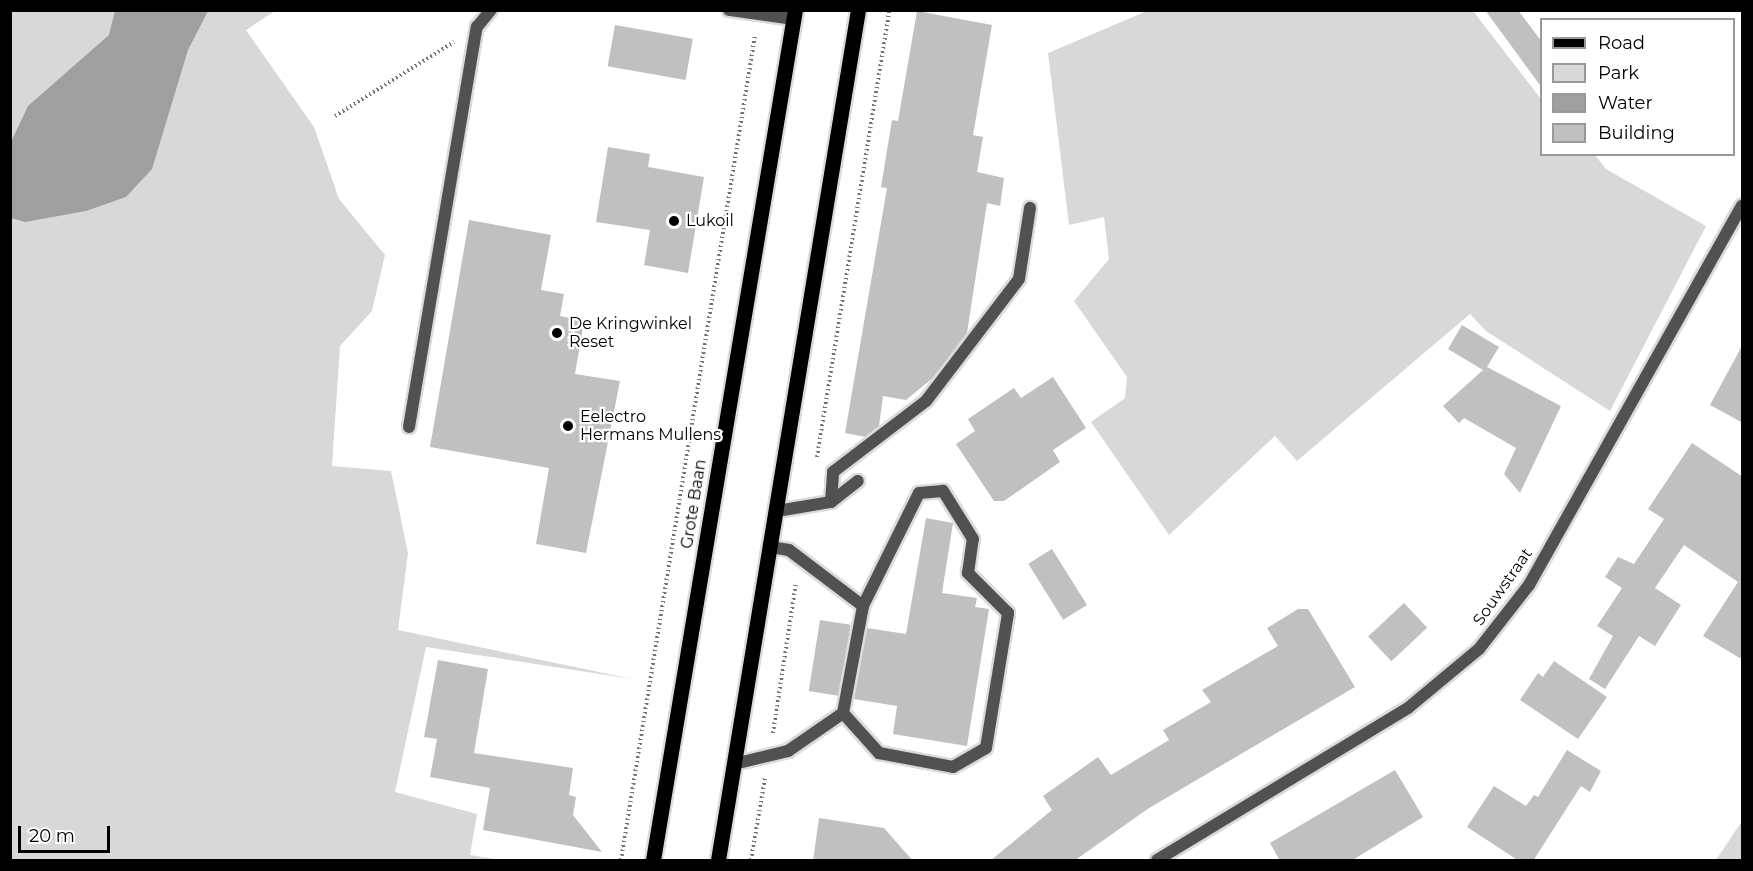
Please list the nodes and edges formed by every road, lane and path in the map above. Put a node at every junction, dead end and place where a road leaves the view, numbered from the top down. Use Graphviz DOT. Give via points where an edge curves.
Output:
graph roads {
  1 [pos="490,10"];
  2 [pos="729,10"];
  3 [pos="858,10"];
  4 [pos="889,10"];
  5 [pos="759,15"];
  6 [pos="794,15"];
  7 [pos="477,27"];
  8 [pos="335,116"];
  9 [pos="1743,206"];
  10 [pos="1030,208"];
  11 [pos="409,427"];
  12 [pos="816,460"];
  13 [pos="858,482"];
  14 [pos="831,502"];
  15 [pos="777,511"];
  16 [pos="771,547"];
  17 [pos="800,558"];
  18 [pos="863,606"];
  19 [pos="843,713"];
  20 [pos="769,756"];
  21 [pos="734,764"];
  22 [pos="621,861"];
  23 [pos="653,861"];
  24 [pos="718,861"];
  25 [pos="751,861"];
  26 [pos="1157,861"];
  1 -- 7 [label="street"];
  2 -- 5 [label="street"];
  3 -- 15 [label="main road"];
  4 -- 12 [label="path"];
  5 -- 6 [label="street"];
  5 -- 22 [label="path"];
  6 -- 23 [label="main road, Grote Baan"];
  7 -- 8 [label="path"];
  7 -- 11 [label="street"];
  9 -- 26 [label="street, Souwstraat" via="1529,585 1479,649 1408,708"];
  10 -- 14 [label="street" via="1019,279 926,401 833,472"];
  13 -- 14 [label="street"];
  14 -- 15 [label="street"];
  15 -- 16 [label="main road"];
  16 -- 17 [label="street" via="789,550"];
  16 -- 21 [label="main road"];
  17 -- 18 [label="street"];
  17 -- 20 [label="path"];
  18 -- 19 [label="street"];
  18 -- 19 [label="street" via="919,493 943,491 973,539 968,573 1008,613 986,748 953,767 879,753"];
  19 -- 20 [label="street" via="788,751"];
  20 -- 21 [label="street"];
  20 -- 25 [label="path"];
  21 -- 24 [label="main road"];
}
